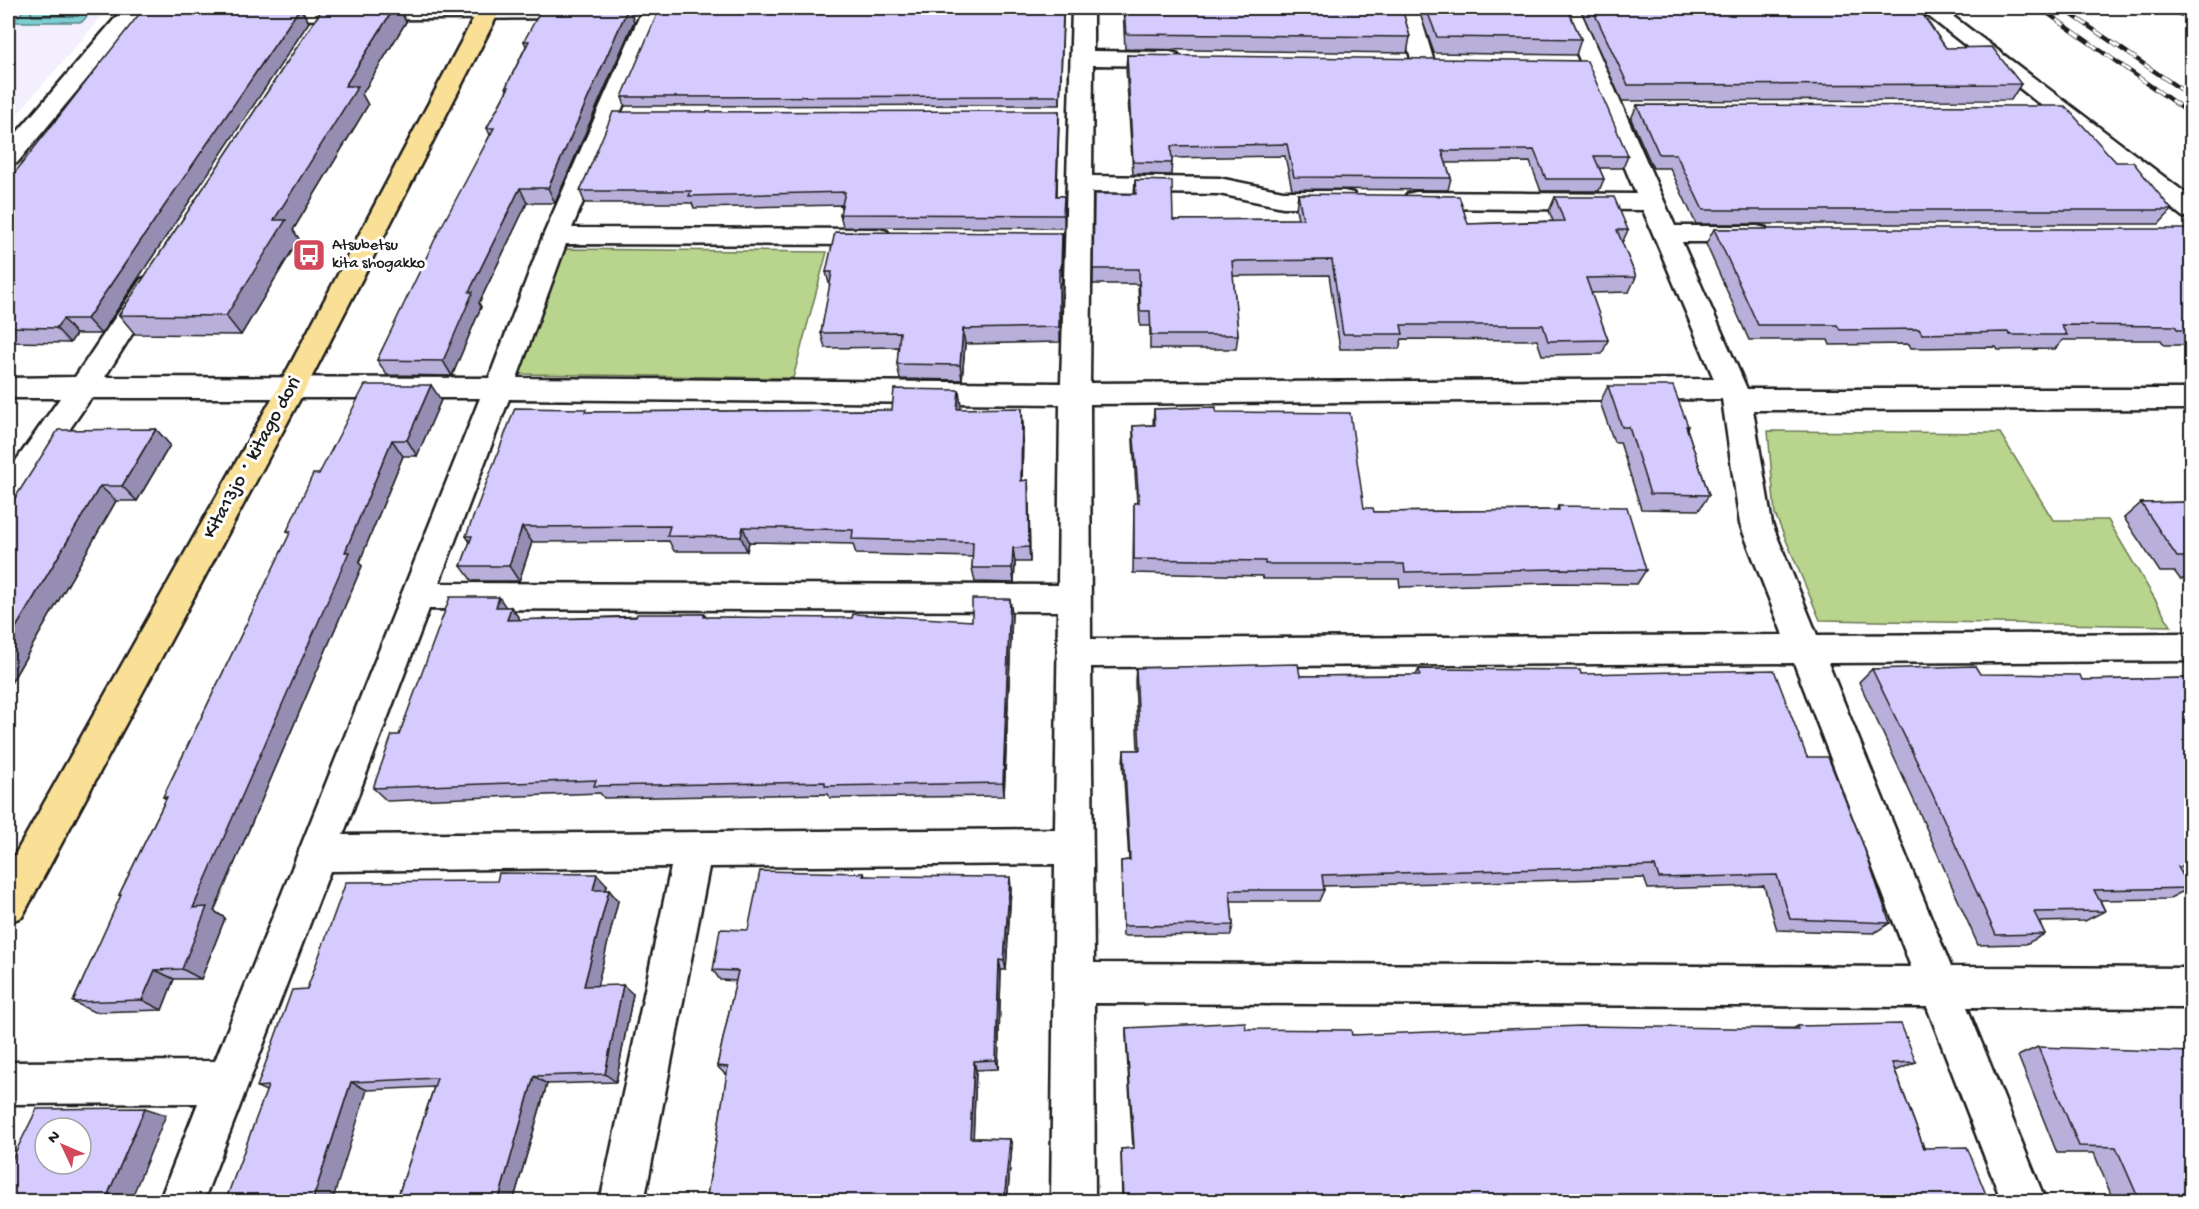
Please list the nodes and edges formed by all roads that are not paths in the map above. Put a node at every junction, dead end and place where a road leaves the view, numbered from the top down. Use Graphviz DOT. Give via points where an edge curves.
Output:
graph roads {
  1 [pos="1407,8"];
  2 [pos="1569,8"];
  3 [pos="1929,8"];
  4 [pos="2186,8"];
  5 [pos="489,10"];
  6 [pos="132,11"];
  7 [pos="652,11"];
  8 [pos="2192,11"];
  9 [pos="604,12"];
  10 [pos="1075,12"];
  11 [pos="199,14"];
  12 [pos="234,14"];
  13 [pos="325,18"];
  14 [pos="1082,58"];
  15 [pos="1188,59"];
  16 [pos="1400,62"];
  17 [pos="1424,62"];
  18 [pos="1446,62"];
  19 [pos="2027,109"];
  20 [pos="2062,109"];
  21 [pos="8,158"];
  22 [pos="1080,184"];
  23 [pos="1653,202"];
  24 [pos="2192,211"];
  25 [pos="1666,234"];
  26 [pos="1785,234"];
  27 [pos="556,236"];
  28 [pos="900,237"];
  29 [pos="166,260"];
  30 [pos="293,386"];
  31 [pos="8,388"];
  32 [pos="500,388"];
  33 [pos="82,389"];
  34 [pos="1075,394"];
  35 [pos="1735,395"];
  36 [pos="2192,399"];
  37 [pos="8,495"];
  38 [pos="418,596"];
  39 [pos="1074,598"];
  40 [pos="2192,648"];
  41 [pos="1806,649"];
  42 [pos="1075,653"];
  43 [pos="1074,846"];
  44 [pos="694,849"];
  45 [pos="318,853"];
  46 [pos="8,904"];
  47 [pos="1073,983"];
  48 [pos="1940,987"];
  49 [pos="2192,988"];
  50 [pos="228,1082"];
  51 [pos="8,1083"];
  52 [pos="181,1202"];
  53 [pos="622,1202"];
  54 [pos="1073,1202"];
  55 [pos="2024,1202"];
  1 -- 17 [label="street"];
  2 -- 23 [label="street" via="1582,63 1625,110"];
  3 -- 20 [label="street"];
  4 -- 8 [label="street"];
  5 -- 9 [label="street"];
  5 -- 13 [label="street"];
  5 -- 30 [label="main road, Kita13jo・kitago dori"];
  6 -- 11 [label="street"];
  6 -- 21 [label="street"];
  7 -- 27 [label="street" via="619,115"];
  10 -- 14 [label="street"];
  12 -- 13 [label="street"];
  14 -- 15 [label="street"];
  14 -- 22 [label="street" via="1069,114"];
  16 -- 17 [label="street"];
  17 -- 18 [label="street"];
  19 -- 20 [label="street"];
  20 -- 24 [label="street"];
  22 -- 23 [label="street" via="1219,186 1283,199"];
  22 -- 34 [label="street" via="1067,238"];
  23 -- 25 [label="street"];
  25 -- 26 [label="street"];
  25 -- 35 [label="street"];
  27 -- 28 [label="street"];
  27 -- 32 [label="street"];
  29 -- 33 [label="street"];
  30 -- 32 [label="street"];
  30 -- 33 [label="street"];
  30 -- 46 [label="main road, Kita13jo・kitago dori"];
  31 -- 33 [label="street"];
  32 -- 34 [label="street"];
  32 -- 38 [label="street"];
  33 -- 37 [label="street"];
  34 -- 35 [label="street"];
  34 -- 39 [label="street"];
  35 -- 36 [label="street"];
  35 -- 41 [label="street" via="1756,524"];
  38 -- 39 [label="street"];
  38 -- 45 [label="street"];
  39 -- 42 [label="street"];
  40 -- 41 [label="street"];
  41 -- 42 [label="street"];
  41 -- 48 [label="street"];
  42 -- 43 [label="street"];
  43 -- 44 [label="street"];
  43 -- 47 [label="street"];
  44 -- 45 [label="street"];
  44 -- 53 [label="street"];
  45 -- 50 [label="street"];
  47 -- 48 [label="street"];
  47 -- 54 [label="street"];
  48 -- 49 [label="street"];
  48 -- 55 [label="street"];
  50 -- 51 [label="street"];
  50 -- 52 [label="street"];
}
